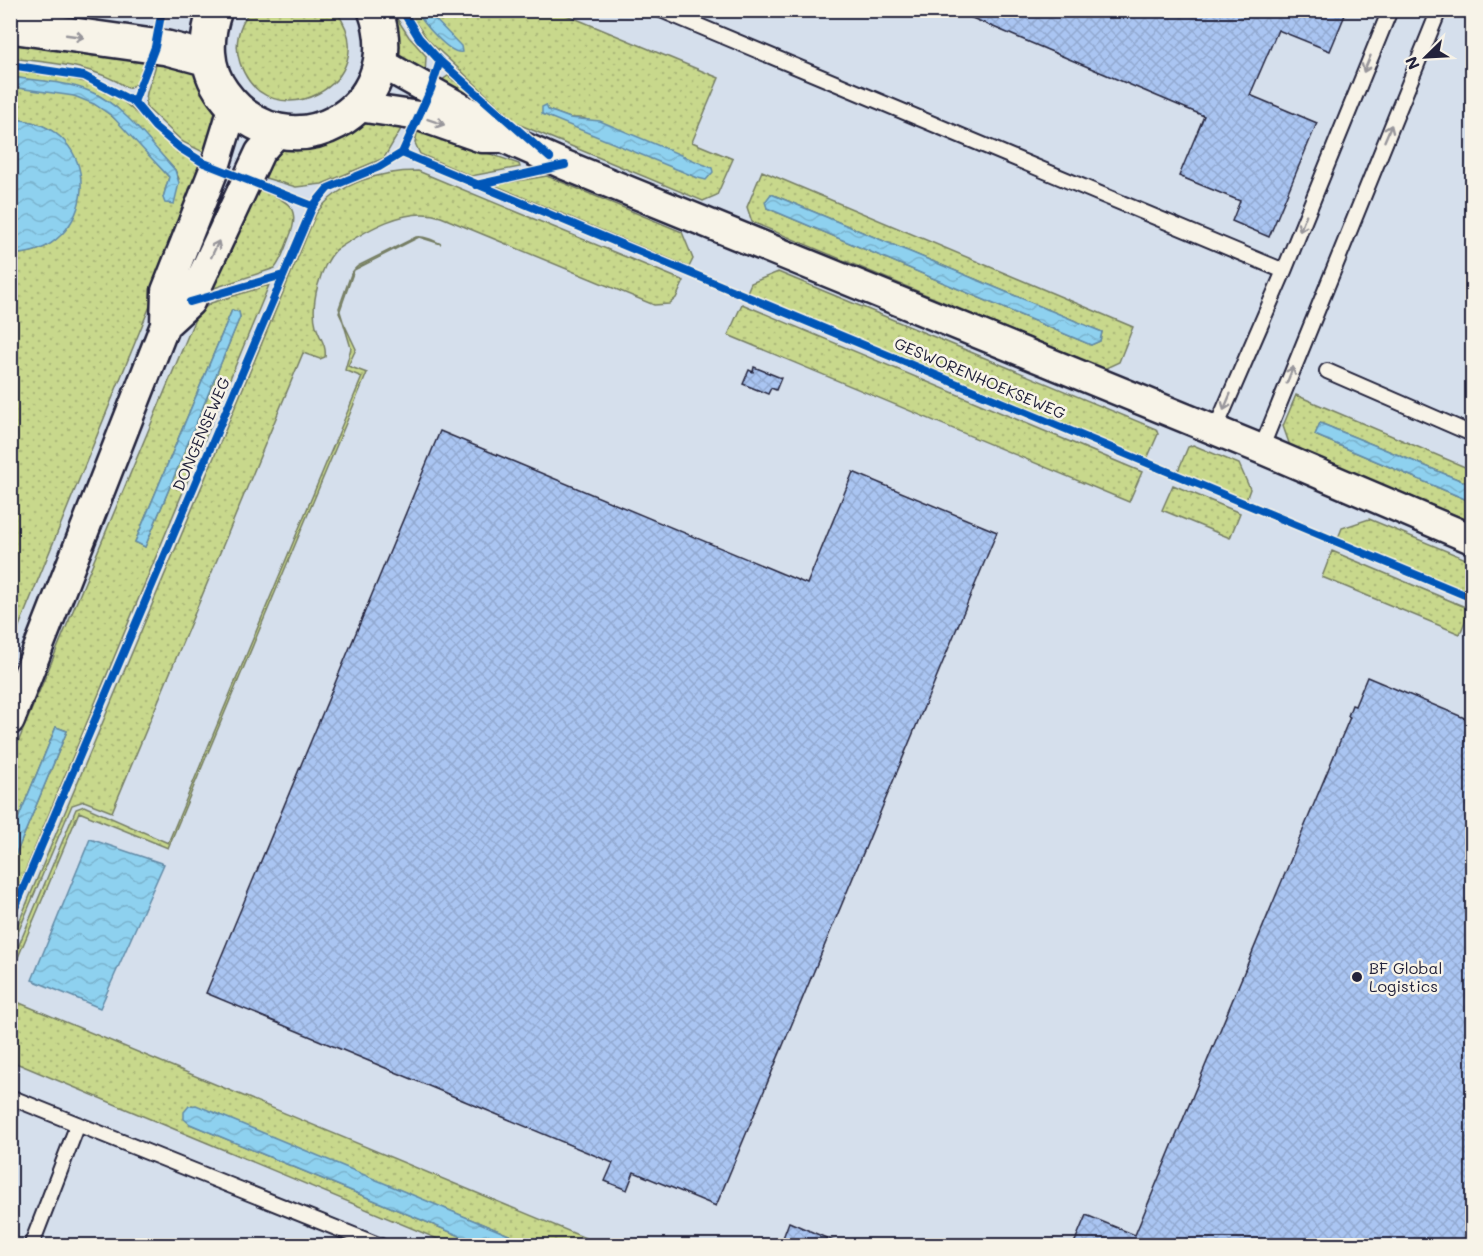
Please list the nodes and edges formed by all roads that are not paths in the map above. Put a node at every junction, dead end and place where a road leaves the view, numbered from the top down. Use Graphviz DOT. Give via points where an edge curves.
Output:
graph roads {
  1 [pos="215,10"];
  2 [pos="375,10"];
  3 [pos="661,10"];
  4 [pos="1390,10"];
  5 [pos="1439,10"];
  6 [pos="10,26"];
  7 [pos="208,59"];
  8 [pos="381,63"];
  9 [pos="358,106"];
  10 [pos="233,108"];
  11 [pos="278,132"];
  12 [pos="506,139"];
  13 [pos="1284,271"];
  14 [pos="165,325"];
  15 [pos="1328,372"];
  16 [pos="1215,430"];
  17 [pos="1473,434"];
  18 [pos="1261,449"];
  19 [pos="1473,539"];
  20 [pos="10,720"];
  21 [pos="10,1097"];
  22 [pos="78,1124"];
  23 [pos="31,1245"];
  24 [pos="381,1245"];
  1 -- 7 [label="street" via="207,41"];
  2 -- 8 [label="street" via="380,26"];
  3 -- 13 [label="lane"];
  4 -- 13 [label="lane, one-way"];
  18 -- 5 [label="lane, one-way"];
  6 -- 7 [label="street, one-way" via="167,48"];
  7 -- 10 [label="street" via="217,85"];
  8 -- 9 [label="street" via="376,79"];
  8 -- 12 [label="street" via="490,124"];
  9 -- 11 [label="street" via="345,118 321,129"];
  9 -- 12 [label="street, one-way" via="419,116 482,138"];
  10 -- 11 [label="street"];
  10 -- 14 [label="street" via="219,156 166,291"];
  14 -- 11 [label="street, one-way" via="190,302 260,152"];
  12 -- 16 [label="street"];
  13 -- 16 [label="lane, one-way"];
  14 -- 20 [label="street"];
  15 -- 17 [label="lane"];
  16 -- 18 [label="street"];
  18 -- 19 [label="street"];
  21 -- 22 [label="lane"];
  22 -- 23 [label="lane"];
  22 -- 24 [label="lane"];
}
